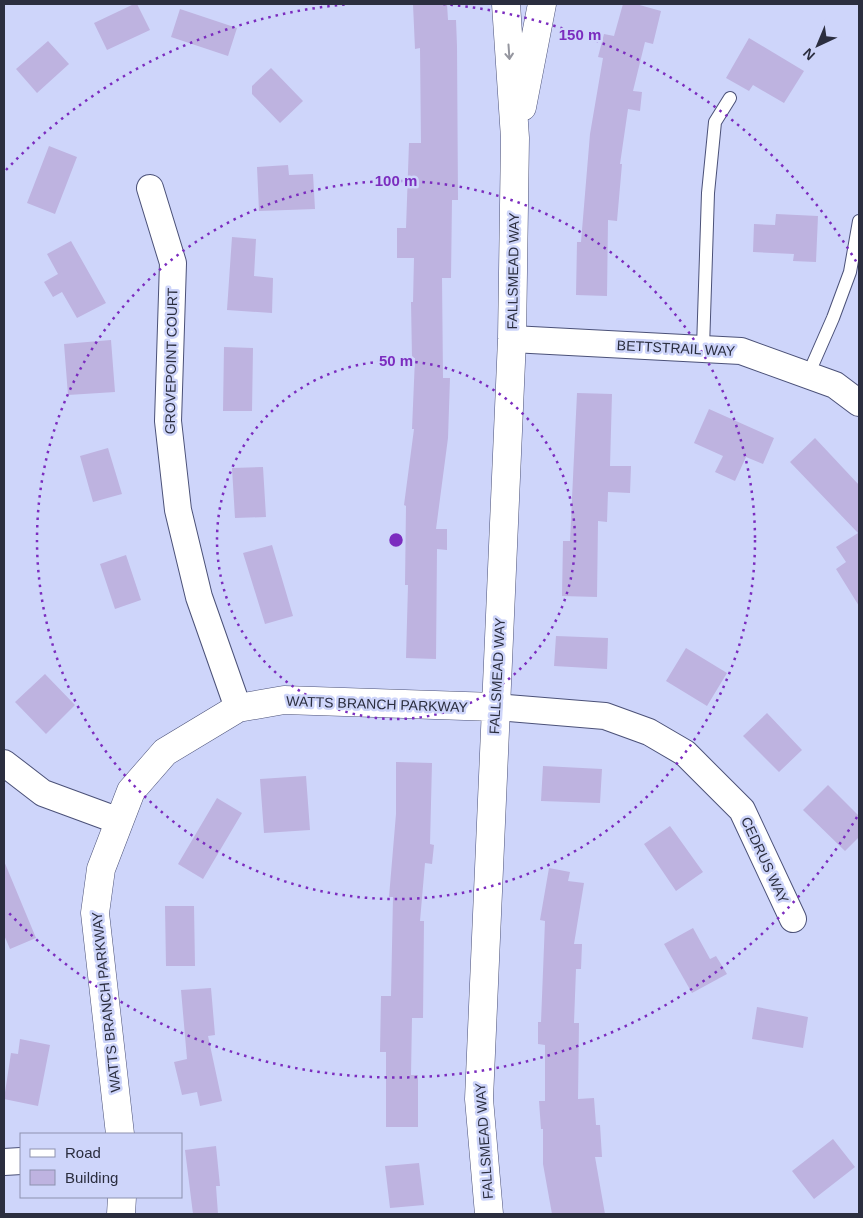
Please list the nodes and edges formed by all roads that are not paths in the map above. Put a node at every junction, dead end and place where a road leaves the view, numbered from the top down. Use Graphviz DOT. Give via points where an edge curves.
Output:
graph roads {
  1 [pos="506,4"];
  2 [pos="542,4"];
  3 [pos="730,98"];
  4 [pos="516,138"];
  5 [pos="150,188"];
  6 [pos="859,221"];
  7 [pos="512,339"];
  8 [pos="703,348"];
  9 [pos="808,375"];
  10 [pos="859,403"];
  11 [pos="495,707"];
  12 [pos="238,708"];
  13 [pos="4,763"];
  14 [pos="118,821"];
  15 [pos="793,919"];
  16 [pos="120,1133"];
  17 [pos="20,1161"];
  18 [pos="4,1162"];
  19 [pos="122,1198"];
  20 [pos="122,1214"];
  21 [pos="489,1214"];
  1 -- 4 [label="street, FALLSMEAD WAY, one-way"];
  2 -- 4 [label="street, FALLSMEAD WAY"];
  3 -- 8 [label="lane" via="715,122 708,193"];
  4 -- 7 [label="street, FALLSMEAD WAY"];
  5 -- 12 [label="street, GROVEPOINT COURT" via="173,263 168,421 178,510 199,597"];
  6 -- 9 [label="lane" via="850,272 834,318"];
  7 -- 8 [label="street, BETTSTRAIL WAY"];
  7 -- 11 [label="street, FALLSMEAD WAY"];
  8 -- 9 [label="street, BETTSTRAIL WAY" via="741,351"];
  9 -- 10 [label="street, BETTSTRAIL WAY" via="836,385"];
  11 -- 12 [label="street, WATTS BRANCH PARKWAY" via="284,700"];
  11 -- 15 [label="street, CEDRUS WAY" via="605,716 649,732 685,753 742,810"];
  11 -- 21 [label="street, FALLSMEAD WAY" via="479,1099"];
  12 -- 14 [label="street, WATTS BRANCH PARKWAY" via="165,752 131,791"];
  13 -- 14 [label="street" via="44,793"];
  14 -- 16 [label="street, WATTS BRANCH PARKWAY" via="101,869 96,913"];
  17 -- 18 [label="street"];
  19 -- 20 [label="street"];
}
